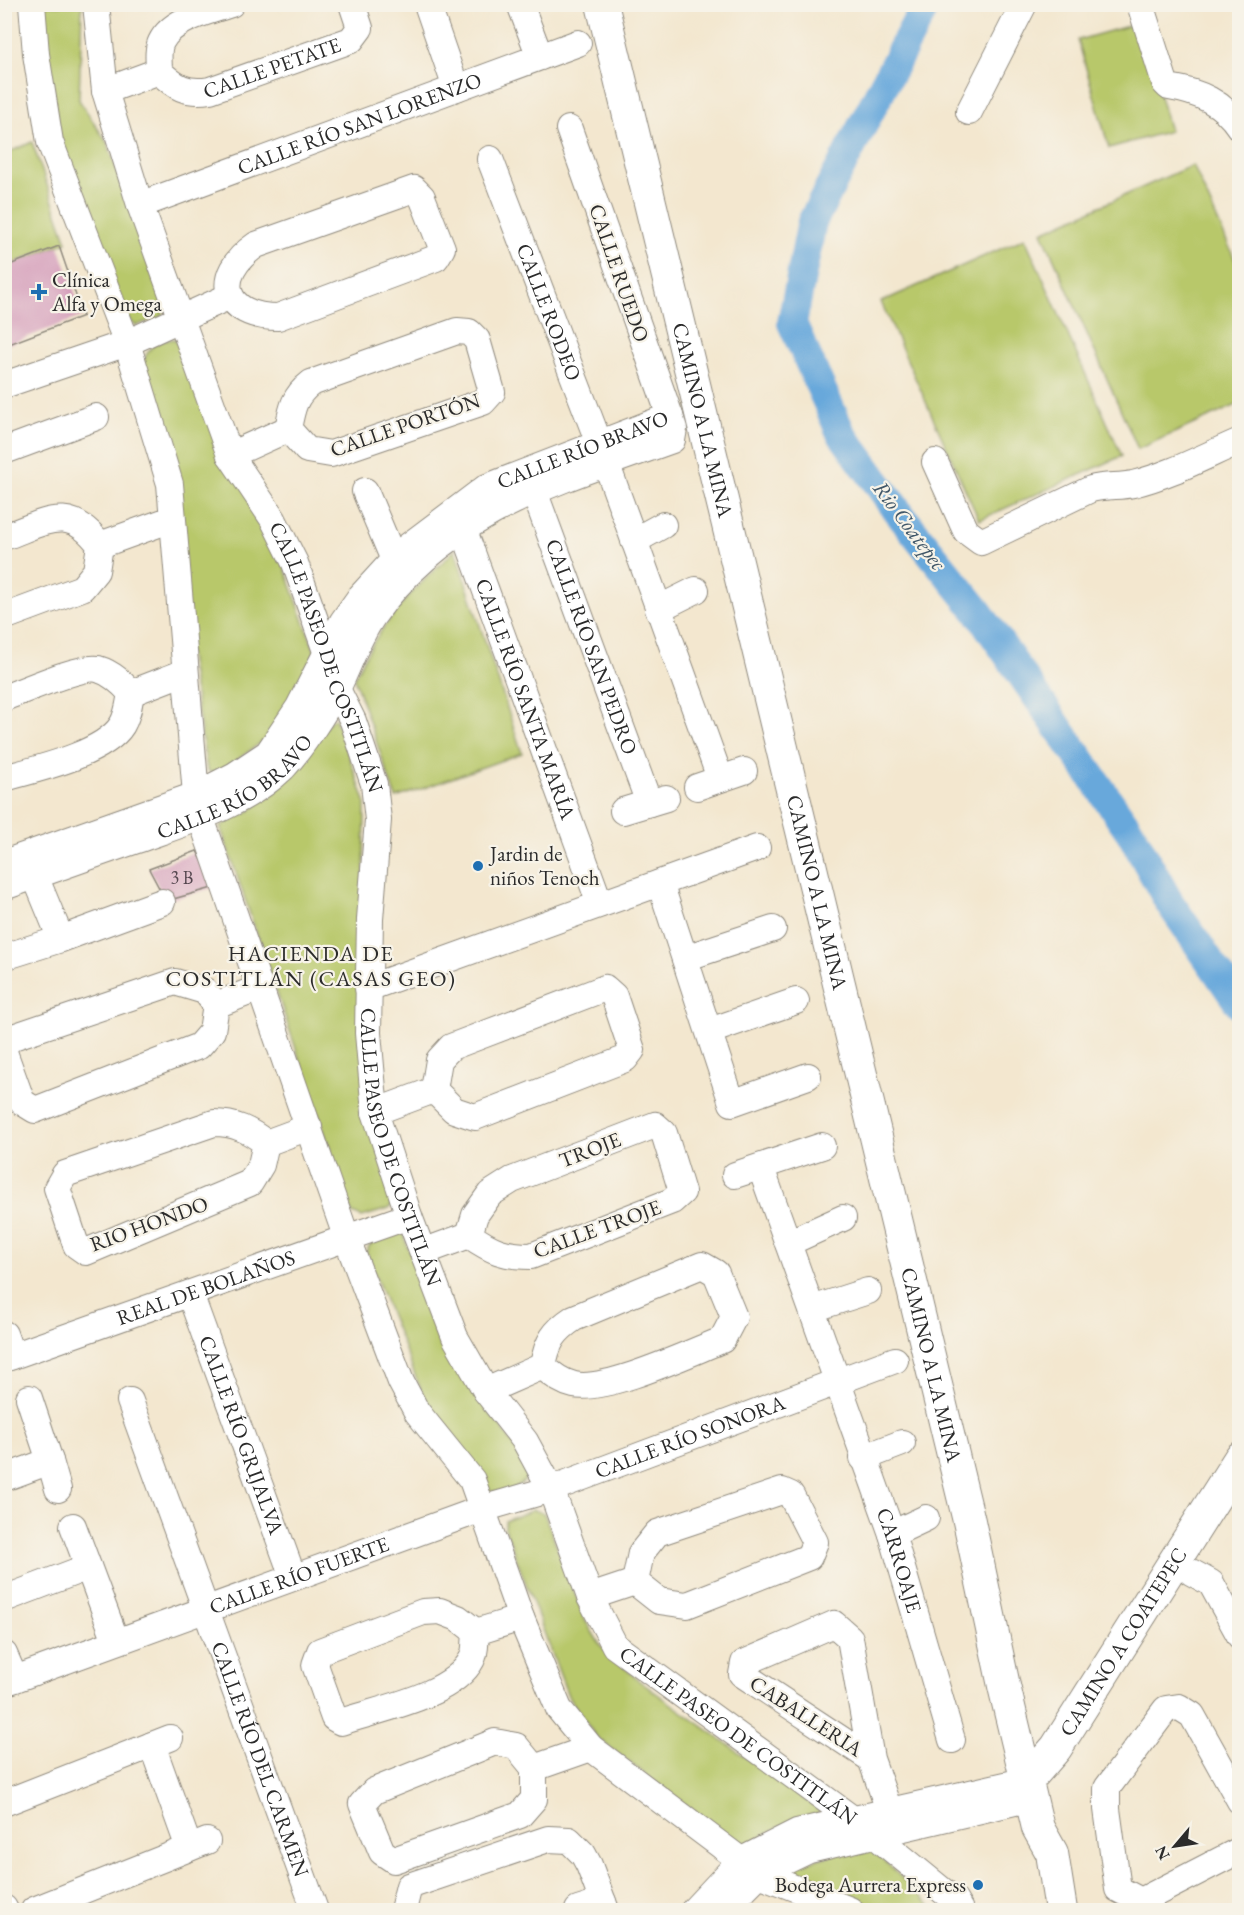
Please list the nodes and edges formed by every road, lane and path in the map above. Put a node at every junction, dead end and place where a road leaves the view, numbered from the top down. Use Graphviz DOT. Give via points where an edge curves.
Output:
graph roads {
  1 [pos="32,4"];
  2 [pos="96,4"];
  3 [pos="231,4"];
  4 [pos="352,4"];
  5 [pos="428,4"];
  6 [pos="520,4"];
  7 [pos="602,4"];
  8 [pos="1024,4"];
  9 [pos="1140,4"];
  10 [pos="578,43"];
  11 [pos="540,57"];
  12 [pos="159,71"];
  13 [pos="456,88"];
  14 [pos="105,91"];
  15 [pos="969,112"];
  16 [pos="1239,128"];
  17 [pos="569,129"];
  18 [pos="490,159"];
  19 [pos="140,205"];
  20 [pos="230,296"];
  21 [pos="183,318"];
  22 [pos="127,343"];
  23 [pos="4,385"];
  24 [pos="670,416"];
  25 [pos="96,417"];
  26 [pos="288,429"];
  27 [pos="1239,441"];
  28 [pos="4,451"];
  29 [pos="602,453"];
  30 [pos="230,455"];
  31 [pos="935,462"];
  32 [pos="365,490"];
  33 [pos="534,491"];
  34 [pos="172,519"];
  35 [pos="663,525"];
  36 [pos="463,528"];
  37 [pos="4,537"];
  38 [pos="634,541"];
  39 [pos="100,545"];
  40 [pos="394,560"];
  41 [pos="696,590"];
  42 [pos="658,609"];
  43 [pos="4,617"];
  44 [pos="327,654"];
  45 [pos="185,672"];
  46 [pos="337,689"];
  47 [pos="132,693"];
  48 [pos="4,698"];
  49 [pos="4,778"];
  50 [pos="720,779"];
  51 [pos="199,806"];
  52 [pos="623,811"];
  53 [pos="758,848"];
  54 [pos="4,863"];
  55 [pos="35,876"];
  56 [pos="660,883"];
  57 [pos="4,886"];
  58 [pos="162,902"];
  59 [pos="600,904"];
  60 [pos="773,929"];
  61 [pos="61,939"];
  62 [pos="4,957"];
  63 [pos="685,958"];
  64 [pos="259,988"];
  65 [pos="368,988"];
  66 [pos="795,1001"];
  67 [pos="216,1005"];
  68 [pos="710,1031"];
  69 [pos="7,1044"];
  70 [pos="808,1076"];
  71 [pos="434,1090"];
  72 [pos="375,1112"];
  73 [pos="309,1127"];
  74 [pos="266,1143"];
  75 [pos="822,1146"];
  76 [pos="761,1168"];
  77 [pos="735,1175"];
  78 [pos="672,1201"];
  79 [pos="409,1216"];
  80 [pos="843,1218"];
  81 [pos="469,1235"];
  82 [pos="347,1239"];
  83 [pos="788,1243"];
  84 [pos="423,1252"];
  85 [pos="868,1291"];
  86 [pos="190,1294"];
  87 [pos="812,1309"];
  88 [pos="7,1350"];
  89 [pos="895,1360"];
  90 [pos="543,1366"];
  91 [pos="839,1383"];
  92 [pos="486,1391"];
  93 [pos="29,1398"];
  94 [pos="130,1401"];
  95 [pos="902,1443"];
  96 [pos="863,1458"];
  97 [pos="50,1461"];
  98 [pos="1234,1477"];
  99 [pos="4,1478"];
  100 [pos="58,1489"];
  101 [pos="551,1489"];
  102 [pos="482,1509"];
  103 [pos="926,1518"];
  104 [pos="73,1526"];
  105 [pos="892,1534"];
  106 [pos="88,1567"];
  107 [pos="1191,1572"];
  108 [pos="293,1577"];
  109 [pos="635,1582"];
  110 [pos="590,1597"];
  111 [pos="4,1599"];
  112 [pos="204,1608"];
  113 [pos="521,1618"];
  114 [pos="476,1632"];
  115 [pos="1239,1635"];
  116 [pos="116,1641"];
  117 [pos="4,1653"];
  118 [pos="10,1681"];
  119 [pos="952,1740"];
  120 [pos="591,1748"];
  121 [pos="871,1759"];
  122 [pos="534,1768"];
  123 [pos="1239,1801"];
  124 [pos="1033,1802"];
  125 [pos="4,1803"];
  126 [pos="889,1810"];
  127 [pos="850,1820"];
  128 [pos="872,1833"];
  129 [pos="1239,1850"];
  130 [pos="750,1868"];
  131 [pos="604,1906"];
  132 [pos="34,1911"];
  133 [pos="315,1911"];
  134 [pos="403,1911"];
  135 [pos="578,1911"];
  136 [pos="694,1911"];
  137 [pos="723,1911"];
  138 [pos="850,1911"];
  139 [pos="960,1911"];
  140 [pos="1044,1911"];
  141 [pos="1061,1911"];
  1 -- 22 [label="street" via="50,142"];
  2 -- 14 [label="street, CALLE PASEO DE COSTITLÁN"];
  3 -- 12 [label="street" via="169,32 159,44"];
  4 -- 12 [label="street, CALLE PETATE" via="360,28 351,40 210,90 193,93 175,87"];
  5 -- 13 [label="street"];
  6 -- 11 [label="street"];
  7 -- 124 [label="main road, CAMINO A LA MINA" via="966,1509"];
  8 -- 15 [label="street"];
  9 -- 16 [label="street" via="1165,83 1214,100 1230,112"];
  10 -- 11 [label="street, CALLE RÍO SAN LORENZO"];
  11 -- 13 [label="street, CALLE RÍO SAN LORENZO"];
  12 -- 14 [label="street"];
  13 -- 19 [label="street, CALLE RÍO SAN LORENZO"];
  14 -- 19 [label="street, CALLE PASEO DE COSTITLÁN"];
  17 -- 24 [label="street, CALLE RUEDO"];
  18 -- 29 [label="street, CALLE RODEO"];
  19 -- 21 [label="street, CALLE PASEO DE COSTITLÁN"];
  20 -- 20 [label="street" via="228,275 240,256 256,245 414,189 422,197 442,248 436,258 278,317 259,317 239,307"];
  20 -- 21 [label="street"];
  21 -- 22 [label="street"];
  21 -- 30 [label="street, CALLE PASEO DE COSTITLÁN"];
  22 -- 23 [label="street"];
  22 -- 34 [label="street" via="170,484"];
  24 -- 29 [label="street, CALLE RÍO BRAVO" via="672,440"];
  25 -- 28 [label="street"];
  26 -- 26 [label="street, CALLE PORTÓN" via="292,404 311,383 457,331 469,332 477,340 492,392 483,402 331,454 307,450"];
  26 -- 30 [label="street"];
  27 -- 31 [label="street" via="1154,478 1091,489 981,542 966,531"];
  29 -- 33 [label="street, CALLE RÍO BRAVO"];
  29 -- 38 [label="street, CALLE RODEO"];
  29 -- 40 [label="street, CALLE RÍO BRAVO" via="487,488"];
  30 -- 44 [label="street, CALLE PASEO DE COSTITLÁN" via="273,519 295,563"];
  32 -- 40 [label="street"];
  33 -- 36 [label="street, CALLE RÍO BRAVO"];
  33 -- 52 [label="street, CALLE RÍO SAN PEDRO" via="657,801"];
  34 -- 39 [label="street"];
  34 -- 45 [label="street"];
  35 -- 38 [label="street"];
  36 -- 46 [label="street, CALLE RÍO BRAVO" via="417,565 372,617"];
  36 -- 59 [label="street, CALLE RÍO SANTA MARÍA"];
  37 -- 39 [label="street" via="60,517 87,527"];
  38 -- 42 [label="street, CALLE RODEO"];
  39 -- 43 [label="street" via="96,571 82,588"];
  40 -- 44 [label="street, CALLE RÍO BRAVO" via="360,597"];
  41 -- 42 [label="street"];
  42 -- 50 [label="street, CALLE RODEO"];
  44 -- 46 [label="street, CALLE PASEO DE COSTITLÁN"];
  44 -- 51 [label="street, CALLE RÍO BRAVO" via="299,707 268,753"];
  45 -- 47 [label="street"];
  45 -- 51 [label="street"];
  46 -- 51 [label="street, CALLE RÍO BRAVO" via="283,768 248,793"];
  46 -- 65 [label="street, CALLE PASEO DE COSTITLÁN" via="353,721 378,802"];
  47 -- 48 [label="street" via="118,679 96,669 75,672"];
  47 -- 49 [label="street" via="122,726 106,741 93,749"];
  51 -- 54 [label="street, CALLE RÍO BRAVO"];
  51 -- 55 [label="street, CALLE RÍO BRAVO"];
  51 -- 64 [label="street"];
  53 -- 56 [label="street"];
  55 -- 57 [label="street, CALLE RÍO BRAVO"];
  55 -- 61 [label="street"];
  56 -- 59 [label="street"];
  56 -- 63 [label="street"];
  58 -- 61 [label="street"];
  59 -- 65 [label="street"];
  60 -- 63 [label="street"];
  61 -- 62 [label="street"];
  63 -- 68 [label="street"];
  64 -- 67 [label="street"];
  64 -- 73 [label="street"];
  65 -- 72 [label="street, CALLE PASEO DE COSTITLÁN" via="369,1072"];
  66 -- 68 [label="street"];
  67 -- 69 [label="street" via="205,991 175,982"];
  67 -- 69 [label="street" via="212,1031 199,1046 35,1110 22,1102"];
  68 -- 70 [label="street" via="732,1103"];
  71 -- 71 [label="street" via="439,1060 451,1047 605,988 614,996 632,1050 625,1059 475,1117 454,1110"];
  71 -- 72 [label="street"];
  72 -- 79 [label="street, CALLE PASEO DE COSTITLÁN"];
  73 -- 74 [label="street"];
  73 -- 82 [label="street"];
  74 -- 74 [label="street, RIO HONDO" via="261,1165 250,1183 86,1252 76,1245 57,1188 65,1174 214,1123 231,1123"];
  75 -- 76 [label="street"];
  76 -- 77 [label="street"];
  76 -- 83 [label="street, CARROAJE"];
  78 -- 81 [label="street, CALLE TROJE" via="531,1256 508,1256"];
  78 -- 81 [label="street, TROJE" via="682,1192 664,1133 654,1125 512,1180 490,1194 475,1215"];
  79 -- 82 [label="street, REAL DE BOLAÑOS"];
  79 -- 84 [label="street, CALLE PASEO DE COSTITLÁN"];
  80 -- 83 [label="street"];
  81 -- 84 [label="street"];
  82 -- 86 [label="street, REAL DE BOLAÑOS"];
  82 -- 102 [label="street" via="401,1382 417,1412 472,1480"];
  83 -- 87 [label="street, CARROAJE"];
  84 -- 92 [label="street, CALLE PASEO DE COSTITLÁN" via="455,1337"];
  85 -- 87 [label="street"];
  86 -- 88 [label="street, REAL DE BOLAÑOS"];
  86 -- 108 [label="street, CALLE RÍO GRIJALVA"];
  87 -- 91 [label="street, CARROAJE"];
  89 -- 91 [label="street, CALLE RÍO SONORA"];
  90 -- 90 [label="street" via="557,1379 574,1385 598,1386 723,1340 734,1317 716,1273 702,1266 574,1318 555,1330"];
  90 -- 92 [label="street"];
  91 -- 96 [label="street, CARROAJE"];
  91 -- 101 [label="street, CALLE RÍO SONORA"];
  92 -- 101 [label="street, CALLE PASEO DE COSTITLÁN" via="525,1441"];
  93 -- 97 [label="street"];
  94 -- 112 [label="street, CALLE RÍO DEL CARMEN"];
  95 -- 96 [label="street"];
  96 -- 105 [label="street, CARROAJE"];
  97 -- 99 [label="street"];
  97 -- 100 [label="street"];
  98 -- 124 [label="main road, CAMINO A COATEPEC" via="1056,1748"];
  101 -- 102 [label="street, CALLE RÍO SONORA"];
  101 -- 110 [label="street, CALLE PASEO DE COSTITLÁN"];
  102 -- 108 [label="street, CALLE RÍO FUERTE"];
  102 -- 113 [label="street"];
  103 -- 105 [label="street"];
  104 -- 106 [label="street"];
  105 -- 119 [label="street, CARROAJE"];
  106 -- 111 [label="street"];
  106 -- 116 [label="street"];
  107 -- 115 [label="street" via="1211,1583"];
  108 -- 112 [label="street, CALLE RÍO FUERTE"];
  109 -- 109 [label="street" via="659,1601 687,1605 809,1557 815,1542 791,1495 782,1491 771,1493 657,1533 640,1553"];
  109 -- 110 [label="street"];
  110 -- 127 [label="street, CALLE PASEO DE COSTITLÁN" via="615,1646"];
  112 -- 116 [label="street, CALLE RÍO FUERTE"];
  112 -- 133 [label="street, CALLE RÍO DEL CARMEN"];
  113 -- 114 [label="street"];
  113 -- 120 [label="street" via="559,1709"];
  114 -- 114 [label="street" via="458,1618 440,1611 423,1612 320,1651 315,1665 329,1710 341,1722 444,1687 474,1658"];
  116 -- 118 [label="street, CALLE RÍO FUERTE"];
  117 -- 118 [label="street"];
  120 -- 122 [label="street"];
  120 -- 130 [label="street"];
  121 -- 121 [label="street, CABALLERIA" via="850,1638 834,1624 744,1663 742,1674"];
  121 -- 126 [label="street, CABALLERIA"];
  122 -- 122 [label="street" via="534,1799 520,1815 394,1860 382,1852 362,1804 374,1791 495,1742 516,1746"];
  123 -- 129 [label="street" via="1192,1715 1179,1707 1166,1709 1107,1788 1118,1889 1142,1901"];
  124 -- 126 [label="street"];
  124 -- 128 [label="street"];
  124 -- 140 [label="main road"];
  124 -- 141 [label="main road" via="1052,1853"];
  125 -- 132 [label="street" via="161,1742 198,1845"];
  126 -- 127 [label="street"];
  127 -- 128 [label="street, CALLE PASEO DE COSTITLÁN"];
  127 -- 130 [label="street" via="797,1832"];
  128 -- 130 [label="street"];
  128 -- 139 [label="street, CALLE PASEO DE COSTITLÁN" via="954,1900"];
  130 -- 136 [label="street"];
  130 -- 137 [label="street"];
  130 -- 138 [label="street"];
  131 -- 134 [label="street" via="583,1854 569,1840 548,1839 409,1886"];
  131 -- 135 [label="street"];
}
